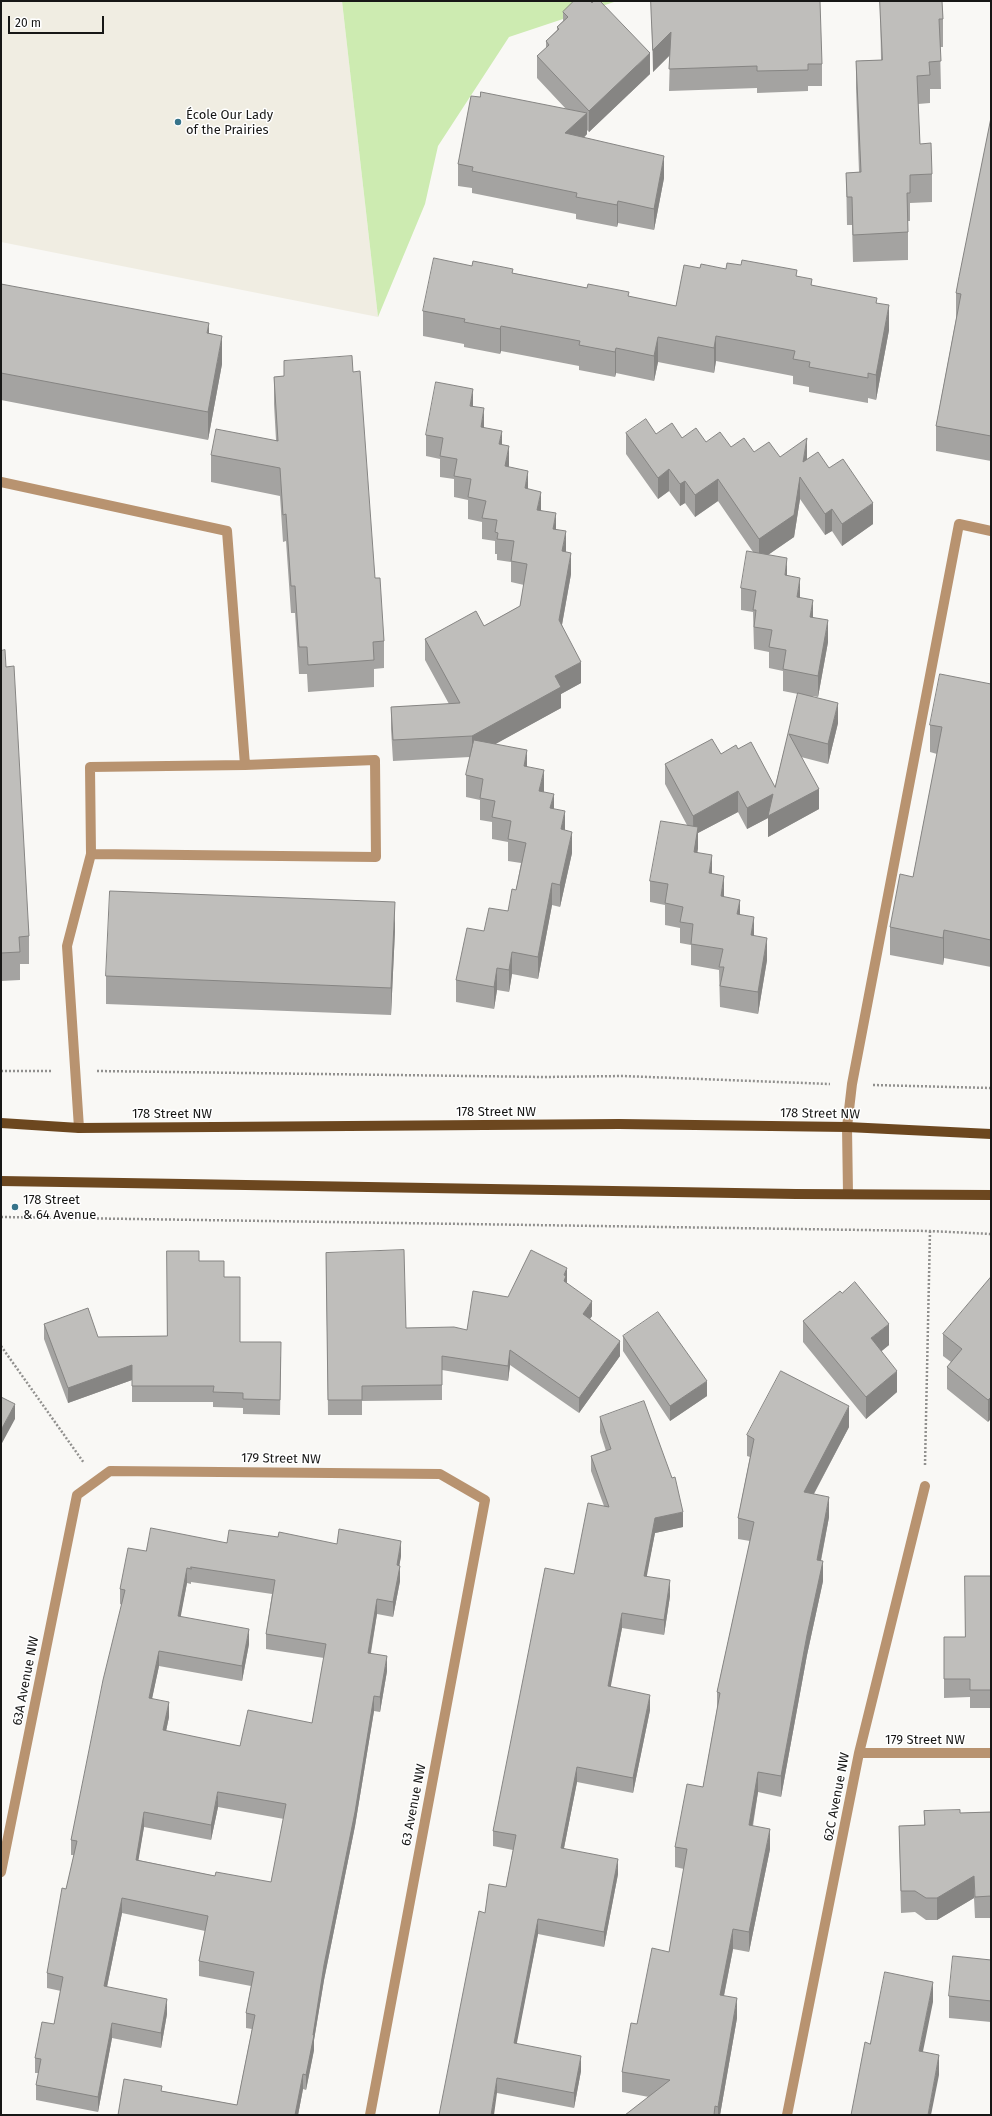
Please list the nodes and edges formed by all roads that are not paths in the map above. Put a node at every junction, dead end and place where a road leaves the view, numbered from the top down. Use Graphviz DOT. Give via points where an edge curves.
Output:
graph roads {
  1 [pos="1,482"];
  2 [pos="991,531"];
  3 [pos="245,765"];
  4 [pos="91,854"];
  5 [pos="1,1123"];
  6 [pos="847,1127"];
  7 [pos="79,1128"];
  8 [pos="991,1134"];
  9 [pos="1,1181"];
  10 [pos="848,1194"];
  11 [pos="991,1194"];
  12 [pos="925,1486"];
  13 [pos="77,1495"];
  14 [pos="485,1500"];
  15 [pos="859,1753"];
  16 [pos="991,1753"];
  17 [pos="1,1872"];
  18 [pos="370,2115"];
  19 [pos="787,2115"];
  1 -- 3 [label="street" via="227,531"];
  2 -- 6 [label="street" via="959,524 852,1084"];
  3 -- 4 [label="street" via="90,767"];
  3 -- 4 [label="street" via="375,760 376,857"];
  4 -- 7 [label="street" via="67,946"];
  5 -- 7 [label="main road, 178 Street NW"];
  6 -- 7 [label="main road, 178 Street NW" via="619,1124"];
  6 -- 8 [label="main road, 178 Street NW"];
  6 -- 10 [label="street"];
  9 -- 10 [label="main road"];
  10 -- 11 [label="main road"];
  12 -- 15 [label="street, 62C Avenue NW"];
  13 -- 14 [label="street, 179 Street NW" via="110,1471 440,1474"];
  13 -- 17 [label="street, 63A Avenue NW"];
  14 -- 18 [label="street, 63 Avenue NW"];
  15 -- 16 [label="street, 179 Street NW"];
  15 -- 19 [label="street, 62C Avenue NW"];
}
